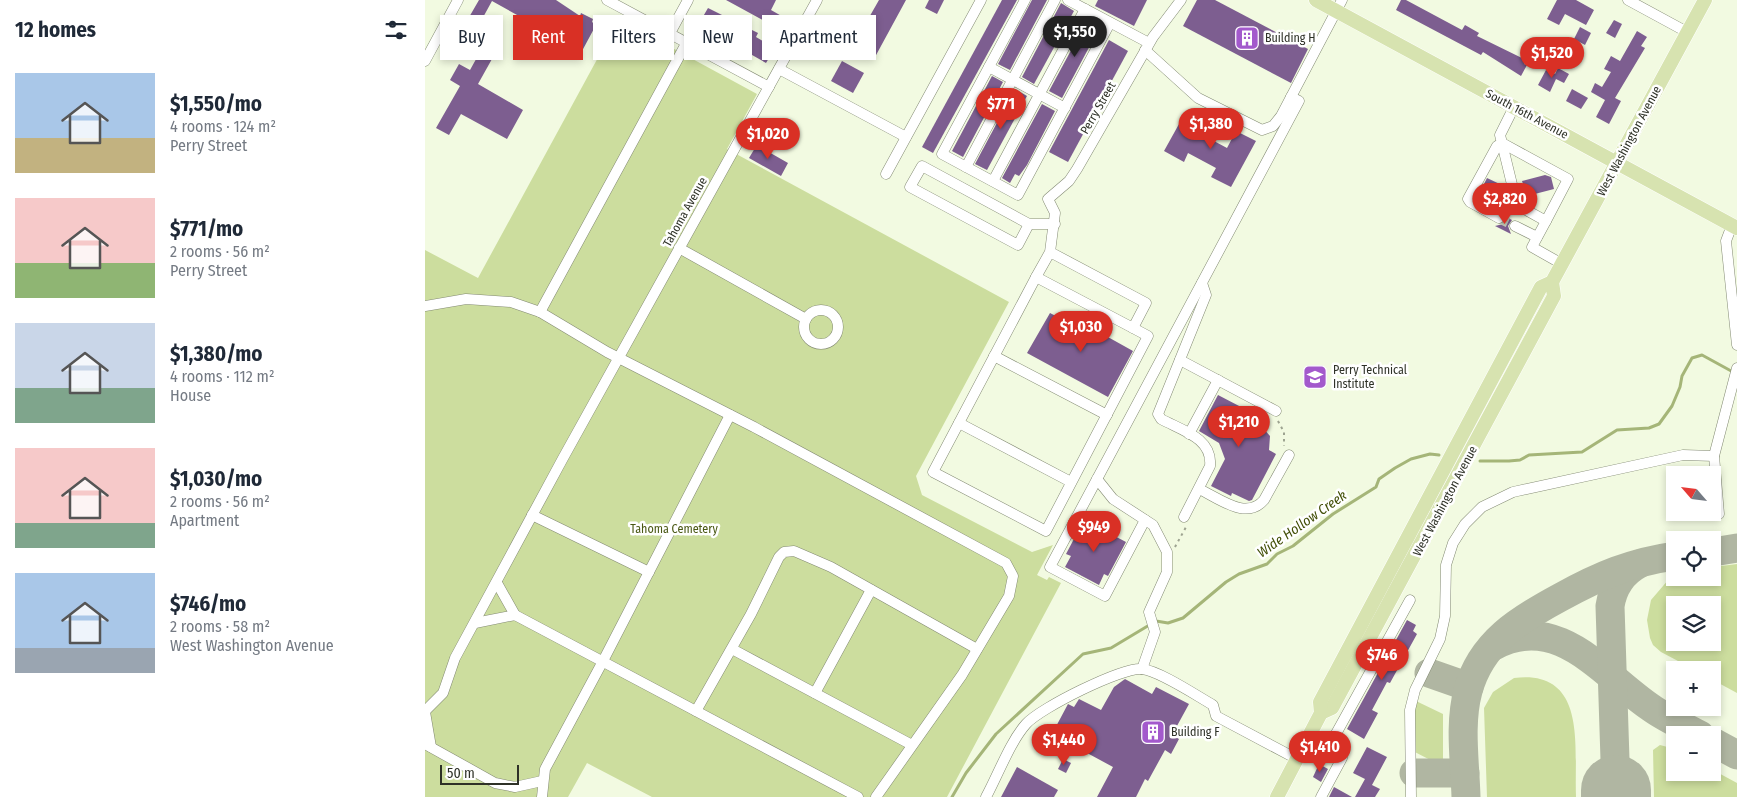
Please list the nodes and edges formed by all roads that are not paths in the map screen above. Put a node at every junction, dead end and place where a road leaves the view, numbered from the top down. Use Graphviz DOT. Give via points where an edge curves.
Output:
graph roads {
  1 [pos="458,0"];
  2 [pos="607,0"];
  3 [pos="688,0"];
  4 [pos="817,0"];
  5 [pos="981,0"];
  6 [pos="1025,0"];
  7 [pos="1055,0"];
  8 [pos="1068,0"];
  9 [pos="1181,0"];
  10 [pos="1316,0"];
  11 [pos="1628,0"];
  12 [pos="1705,0"];
  13 [pos="1339,5"];
  14 [pos="1085,9"];
  15 [pos="637,15"];
  16 [pos="1110,23"];
  17 [pos="674,25"];
  18 [pos="1687,32"];
  19 [pos="1147,47"];
  20 [pos="684,48"];
  21 [pos="721,60"];
  22 [pos="425,61"];
  23 [pos="989,67"];
  24 [pos="779,69"];
  25 [pos="1013,80"];
  26 [pos="769,86"];
  27 [pos="1040,94"];
  28 [pos="1291,96"];
  29 [pos="1514,107"];
  30 [pos="1065,108"];
  31 [pos="906,137"];
  32 [pos="1502,143"];
  33 [pos="1618,163"];
  34 [pos="966,167"];
  35 [pos="886,174"];
  36 [pos="993,181"];
  37 [pos="1499,218"];
  38 [pos="1546,221"];
  39 [pos="1029,224"];
  40 [pos="1055,224"];
  41 [pos="1515,226"];
  42 [pos="1734,227"];
  43 [pos="1537,237"];
  44 [pos="679,248"];
  45 [pos="1050,252"];
  46 [pos="1561,264"];
  47 [pos="1036,277"];
  48 [pos="1733,278"];
  49 [pos="1202,283"];
  50 [pos="425,306"];
  51 [pos="1735,309"];
  52 [pos="540,312"];
  53 [pos="806,319"];
  54 [pos="1133,328"];
  55 [pos="1737,345"];
  56 [pos="994,356"];
  57 [pos="618,357"];
  58 [pos="1180,360"];
  59 [pos="1737,368"];
  60 [pos="1217,380"];
  61 [pos="1275,411"];
  62 [pos="729,415"];
  63 [pos="1107,415"];
  64 [pos="959,423"];
  65 [pos="1189,434"];
  66 [pos="1289,455"];
  67 [pos="1714,456"];
  68 [pos="1715,466"];
  69 [pos="1097,479"];
  70 [pos="1071,482"];
  71 [pos="1199,489"];
  72 [pos="532,515"];
  73 [pos="1184,517"];
  74 [pos="1145,520"];
  75 [pos="649,572"];
  76 [pos="497,583"];
  77 [pos="871,590"];
  78 [pos="1410,600"];
  79 [pos="515,616"];
  80 [pos="475,624"];
  81 [pos="732,649"];
  82 [pos="977,649"];
  83 [pos="603,661"];
  84 [pos="1142,669"];
  85 [pos="815,694"];
  86 [pos="425,711"];
  87 [pos="696,711"];
  88 [pos="1307,740"];
  89 [pos="912,745"];
  90 [pos="428,746"];
  91 [pos="1327,750"];
  92 [pos="1297,759"];
  93 [pos="542,781"];
  94 [pos="502,784"];
  95 [pos="516,797"];
  96 [pos="542,797"];
  97 [pos="858,797"];
  98 [pos="876,797"];
  99 [pos="986,797"];
  100 [pos="1277,797"];
  101 [pos="1321,797"];
  102 [pos="1411,797"];
  1 -- 22 [label="street"];
  2 -- 15 [label="street"];
  3 -- 17 [label="street"];
  4 -- 24 [label="street, Tahoma Avenue"];
  5 -- 31 [label="street"];
  6 -- 23 [label="street"];
  7 -- 25 [label="street"];
  8 -- 14 [label="street"];
  9 -- 19 [label="street, Perry Street"];
  10 -- 13 [label="main road, South 16th Avenue"];
  11 -- 18 [label="street"];
  12 -- 18 [label="main road, West Washington Avenue"];
  13 -- 28 [label="street"];
  13 -- 29 [label="main road, South 16th Avenue"];
  14 -- 16 [label="street"];
  14 -- 27 [label="street"];
  16 -- 19 [label="street"];
  16 -- 30 [label="street"];
  18 -- 33 [label="main road, West Washington Avenue"];
  19 -- 28 [label="street" via="1198,98 1262,130 1273,126"];
  19 -- 40 [label="street, Perry Street" via="1077,169 1069,181 1048,198 1055,213"];
  20 -- 52 [label="street"];
  21 -- 26 [label="street"];
  23 -- 25 [label="street"];
  23 -- 34 [label="street" via="942,154"];
  24 -- 26 [label="street, Tahoma Avenue"];
  24 -- 31 [label="street"];
  25 -- 27 [label="street"];
  25 -- 34 [label="street"];
  26 -- 44 [label="street, Tahoma Avenue"];
  27 -- 30 [label="street"];
  27 -- 36 [label="street"];
  28 -- 49 [label="street" via="1299,101"];
  29 -- 32 [label="street" via="1500,135"];
  29 -- 33 [label="main road, South 16th Avenue"];
  30 -- 36 [label="street" via="1018,195"];
  31 -- 35 [label="street"];
  32 -- 37 [label="street" via="1497,146 1468,199"];
  32 -- 38 [label="street" via="1517,205"];
  32 -- 38 [label="street" via="1568,179"];
  33 -- 42 [label="main road, South 16th Avenue"];
  33 -- 46 [label="main road, West Washington Avenue"];
  34 -- 36 [label="street"];
  38 -- 43 [label="street"];
  39 -- 39 [label="street" via="922,166 910,187 1018,245"];
  39 -- 40 [label="street"];
  40 -- 45 [label="street"];
  41 -- 43 [label="street"];
  42 -- 48 [label="street" via="1726,241"];
  43 -- 46 [label="street" via="1532,247"];
  44 -- 53 [label="street"];
  44 -- 57 [label="street, Tahoma Avenue"];
  45 -- 47 [label="street"];
  45 -- 54 [label="street" via="1146,303"];
  46 -- 88 [label="main road, West Washington Avenue" via="1551,282 1554,296 1465,464 1332,708 1321,713"];
  47 -- 54 [label="street"];
  47 -- 56 [label="street"];
  48 -- 51 [label="street"];
  49 -- 58 [label="street" via="1206,295"];
  49 -- 69 [label="street"];
  50 -- 52 [label="street" via="465,299 511,302"];
  51 -- 55 [label="street"];
  52 -- 57 [label="street"];
  54 -- 63 [label="street" via="1148,336"];
  56 -- 63 [label="street"];
  56 -- 64 [label="street"];
  57 -- 62 [label="street"];
  57 -- 72 [label="street, Tahoma Avenue"];
  58 -- 60 [label="street"];
  58 -- 65 [label="street" via="1158,414"];
  59 -- 67 [label="street"];
  60 -- 61 [label="street"];
  60 -- 65 [label="street"];
  62 -- 75 [label="street"];
  62 -- 82 [label="street" via="1007,563 1013,576 1009,596"];
  63 -- 70 [label="street"];
  64 -- 70 [label="street"];
  64 -- 70 [label="street" via="933,472 1045,531"];
  65 -- 71 [label="street" via="1205,443 1211,458"];
  66 -- 71 [label="street" via="1264,500 1256,508 1241,510"];
  67 -- 68 [label="street"];
  67 -- 102 [label="street" via="1677,456 1513,492 1491,501 1473,515 1449,554 1443,628 1412,700 1409,720"];
  69 -- 74 [label="street" via="1113,499"];
  69 -- 74 [label="street" via="1050,567 1105,596"];
  71 -- 73 [label="street"];
  72 -- 75 [label="street"];
  72 -- 76 [label="street, Tahoma Avenue"];
  74 -- 84 [label="street" via="1160,535 1168,563 1152,603 1152,624"];
  75 -- 83 [label="street"];
  76 -- 79 [label="street"];
  76 -- 80 [label="street, Tahoma Avenue"];
  77 -- 81 [label="street" via="831,567 794,551 785,552 779,557"];
  77 -- 82 [label="street"];
  77 -- 85 [label="street"];
  78 -- 91 [label="street"];
  79 -- 80 [label="street"];
  79 -- 83 [label="street"];
  80 -- 86 [label="street, Tahoma Avenue" via="455,658 443,693"];
  81 -- 85 [label="street"];
  81 -- 87 [label="street"];
  82 -- 89 [label="street"];
  83 -- 87 [label="street"];
  83 -- 93 [label="street" via="545,769"];
  84 -- 92 [label="street" via="1154,672 1213,705 1216,716"];
  84 -- 99 [label="street" via="1115,674 1045,710 1027,723"];
  85 -- 89 [label="street"];
  86 -- 90 [label="street"];
  87 -- 97 [label="street"];
  88 -- 91 [label="street"];
  88 -- 92 [label="main road, West Washington Avenue"];
  89 -- 98 [label="street"];
  90 -- 94 [label="street"];
  91 -- 101 [label="street" via="1342,758"];
  92 -- 100 [label="main road, West Washington Avenue"];
  93 -- 94 [label="street" via="515,787"];
  93 -- 96 [label="street"];
  94 -- 95 [label="street"];
}
